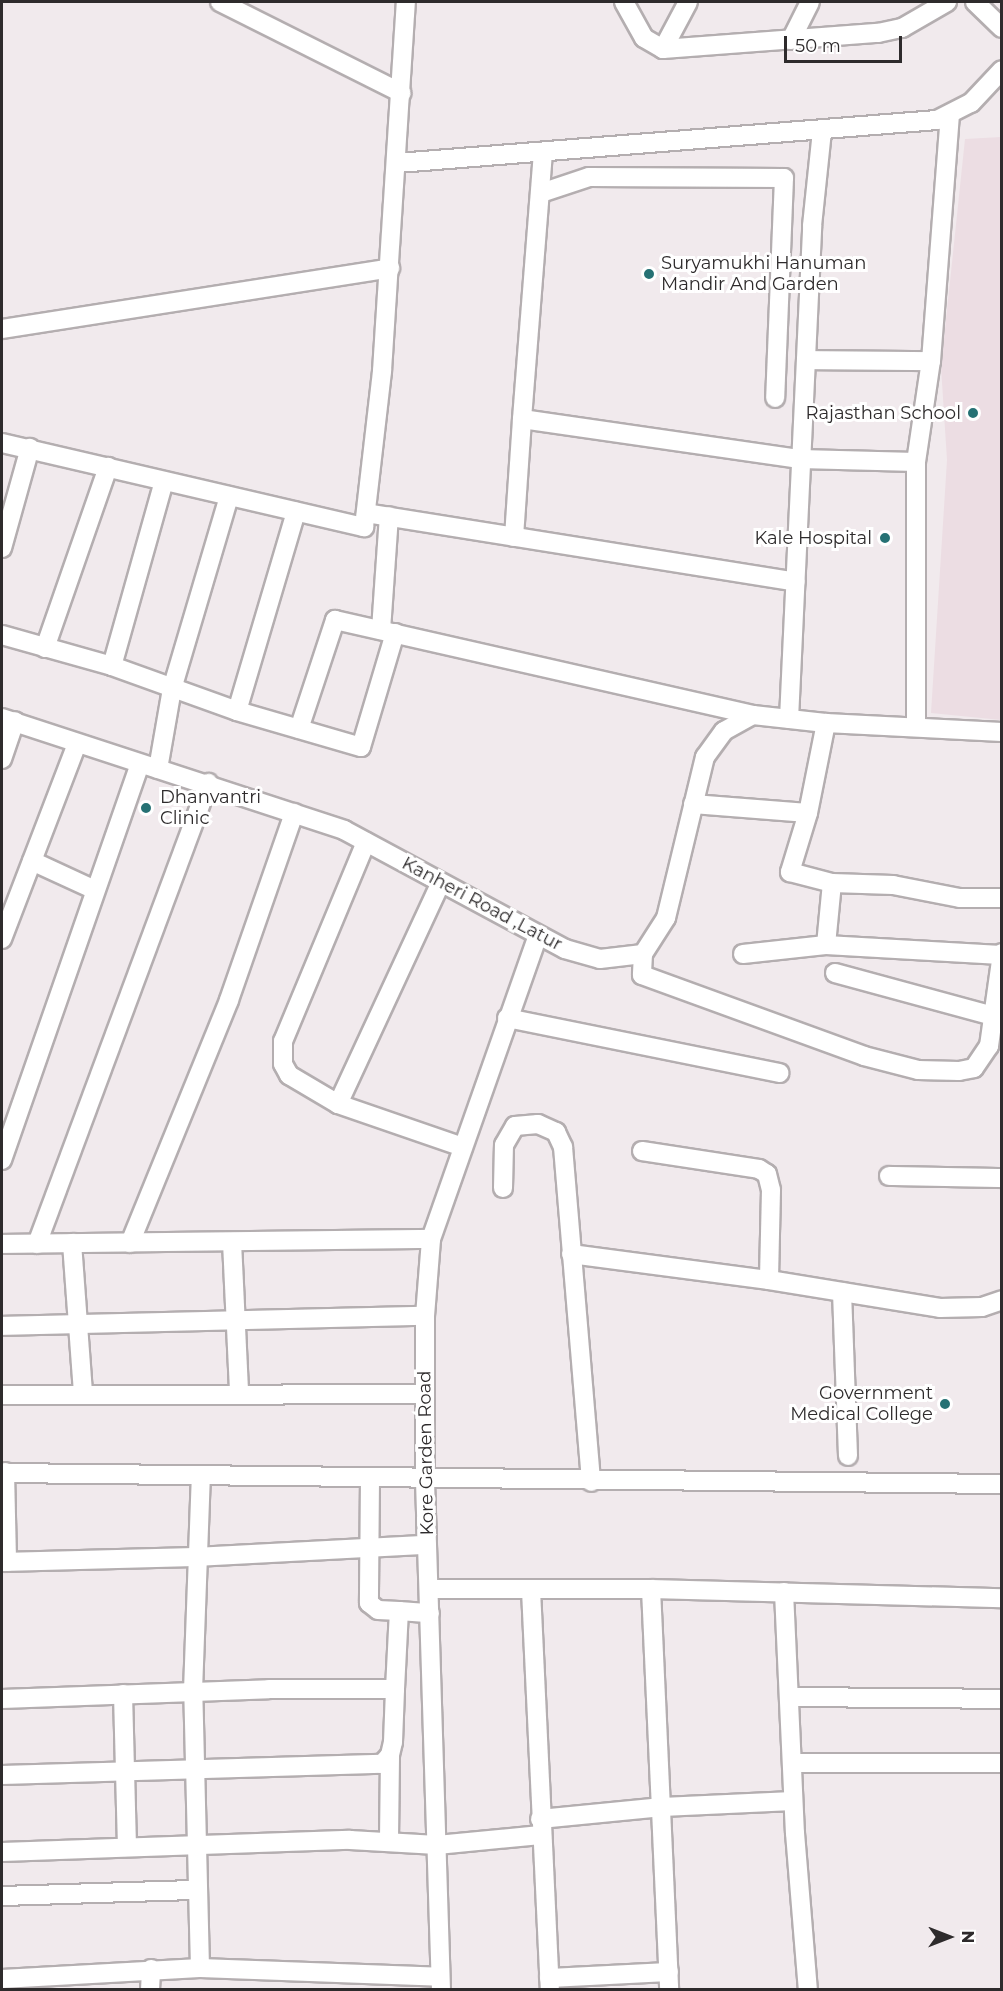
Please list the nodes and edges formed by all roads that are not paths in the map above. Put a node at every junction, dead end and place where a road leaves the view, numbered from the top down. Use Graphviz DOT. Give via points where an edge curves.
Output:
graph roads {
  1 [pos="220,2"];
  2 [pos="406,2"];
  3 [pos="624,2"];
  4 [pos="688,2"];
  5 [pos="810,2"];
  6 [pos="947,2"];
  7 [pos="975,2"];
  8 [pos="1002,28"];
  9 [pos="790,40"];
  10 [pos="663,49"];
  11 [pos="1002,70"];
  12 [pos="402,93"];
  13 [pos="950,116"];
  14 [pos="822,131"];
  15 [pos="543,152"];
  16 [pos="398,163"];
  17 [pos="541,193"];
  18 [pos="390,268"];
  19 [pos="2,329"];
  20 [pos="806,360"];
  21 [pos="931,361"];
  22 [pos="775,398"];
  23 [pos="522,419"];
  24 [pos="2,443"];
  25 [pos="30,448"];
  26 [pos="800,459"];
  27 [pos="916,462"];
  28 [pos="108,467"];
  29 [pos="164,481"];
  30 [pos="229,496"];
  31 [pos="296,512"];
  32 [pos="366,513"];
  33 [pos="389,516"];
  34 [pos="514,537"];
  35 [pos="2,548"];
  36 [pos="795,582"];
  37 [pos="388,632"];
  38 [pos="2,635"];
  39 [pos="45,648"];
  40 [pos="112,666"];
  41 [pos="172,689"];
  42 [pos="237,711"];
  43 [pos="753,715"];
  44 [pos="789,719"];
  45 [pos="8,720"];
  46 [pos="826,723"];
  47 [pos="915,727"];
  48 [pos="298,729"];
  49 [pos="1002,732"];
  50 [pos="76,744"];
  51 [pos="2,759"];
  52 [pos="140,764"];
  53 [pos="158,769"];
  54 [pos="208,783"];
  55 [pos="693,804"];
  56 [pos="294,813"];
  57 [pos="808,813"];
  58 [pos="366,842"];
  59 [pos="32,861"];
  60 [pos="832,883"];
  61 [pos="440,884"];
  62 [pos="95,890"];
  63 [pos="1002,898"];
  64 [pos="538,934"];
  65 [pos="2,939"];
  66 [pos="826,945"];
  67 [pos="643,954"];
  68 [pos="743,954"];
  69 [pos="1001,954"];
  70 [pos="835,973"];
  71 [pos="993,1016"];
  72 [pos="507,1018"];
  73 [pos="780,1073"];
  74 [pos="338,1104"];
  75 [pos="463,1147"];
  76 [pos="642,1151"];
  77 [pos="2,1160"];
  78 [pos="889,1176"];
  79 [pos="1002,1179"];
  80 [pos="503,1188"];
  81 [pos="431,1239"];
  82 [pos="232,1242"];
  83 [pos="72,1243"];
  84 [pos="129,1243"];
  85 [pos="2,1244"];
  86 [pos="37,1244"];
  87 [pos="571,1254"];
  88 [pos="769,1280"];
  89 [pos="842,1292"];
  90 [pos="1002,1300"];
  91 [pos="425,1316"];
  92 [pos="237,1319"];
  93 [pos="79,1323"];
  94 [pos="2,1326"];
  95 [pos="83,1393"];
  96 [pos="239,1393"];
  97 [pos="425,1394"];
  98 [pos="2,1395"];
  99 [pos="848,1456"];
  100 [pos="3,1473"];
  101 [pos="201,1475"];
  102 [pos="370,1479"];
  103 [pos="425,1480"];
  104 [pos="591,1482"];
  105 [pos="1002,1484"];
  106 [pos="427,1545"];
  107 [pos="369,1548"];
  108 [pos="195,1557"];
  109 [pos="4,1562"];
  110 [pos="430,1589"];
  111 [pos="651,1589"];
  112 [pos="531,1590"];
  113 [pos="784,1592"];
  114 [pos="1002,1598"];
  115 [pos="399,1611"];
  116 [pos="430,1613"];
  117 [pos="395,1689"];
  118 [pos="193,1691"];
  119 [pos="123,1694"];
  120 [pos="789,1697"];
  121 [pos="2,1699"];
  122 [pos="1002,1699"];
  123 [pos="390,1755"];
  124 [pos="792,1763"];
  125 [pos="1002,1763"];
  126 [pos="194,1770"];
  127 [pos="125,1771"];
  128 [pos="2,1775"];
  129 [pos="794,1802"];
  130 [pos="662,1807"];
  131 [pos="540,1827"];
  132 [pos="389,1839"];
  133 [pos="195,1844"];
  134 [pos="437,1845"];
  135 [pos="127,1847"];
  136 [pos="2,1852"];
  137 [pos="197,1890"];
  138 [pos="2,1896"];
  139 [pos="200,1968"];
  140 [pos="151,1969"];
  141 [pos="2,1979"];
  142 [pos="669,1981"];
  143 [pos="441,1983"];
  144 [pos="550,1984"];
  145 [pos="150,1989"];
  146 [pos="808,1989"];
  1 -- 12 [label="street"];
  2 -- 12 [label="street"];
  3 -- 10 [label="street" via="644,38"];
  4 -- 10 [label="street"];
  5 -- 9 [label="street"];
  6 -- 9 [label="street" via="902,28"];
  7 -- 8 [label="street"];
  9 -- 10 [label="street"];
  11 -- 13 [label="street" via="971,103"];
  12 -- 16 [label="street"];
  13 -- 14 [label="street"];
  13 -- 21 [label="street"];
  14 -- 15 [label="street"];
  14 -- 20 [label="street"];
  15 -- 16 [label="street"];
  15 -- 17 [label="street"];
  16 -- 18 [label="street"];
  17 -- 22 [label="street" via="589,177 784,178"];
  17 -- 23 [label="street"];
  18 -- 19 [label="street"];
  18 -- 32 [label="street"];
  20 -- 21 [label="street"];
  20 -- 26 [label="street"];
  21 -- 27 [label="street"];
  23 -- 26 [label="street"];
  23 -- 34 [label="street"];
  24 -- 25 [label="street"];
  25 -- 28 [label="street"];
  25 -- 35 [label="street"];
  26 -- 27 [label="street"];
  26 -- 36 [label="street"];
  27 -- 47 [label="street"];
  28 -- 29 [label="street"];
  28 -- 39 [label="street"];
  29 -- 30 [label="street"];
  29 -- 40 [label="street"];
  30 -- 31 [label="street"];
  30 -- 41 [label="street"];
  31 -- 32 [label="street" via="364,527"];
  31 -- 42 [label="street"];
  32 -- 33 [label="street"];
  33 -- 34 [label="street"];
  33 -- 37 [label="street"];
  34 -- 36 [label="street"];
  36 -- 44 [label="street"];
  37 -- 43 [label="street"];
  37 -- 48 [label="street" via="335,620"];
  37 -- 48 [label="street" via="361,747"];
  38 -- 39 [label="street"];
  39 -- 40 [label="street"];
  40 -- 41 [label="street"];
  41 -- 42 [label="street"];
  41 -- 53 [label="street"];
  42 -- 48 [label="street"];
  43 -- 44 [label="street"];
  43 -- 55 [label="street" via="724,731 705,757"];
  44 -- 46 [label="street"];
  45 -- 50 [label="street, Kanheri Road ,Latur"];
  45 -- 51 [label="street"];
  46 -- 47 [label="street"];
  46 -- 57 [label="street"];
  47 -- 49 [label="street"];
  50 -- 52 [label="street, Kanheri Road ,Latur"];
  50 -- 59 [label="street"];
  52 -- 53 [label="street, Kanheri Road ,Latur"];
  52 -- 62 [label="street"];
  53 -- 54 [label="street, Kanheri Road ,Latur"];
  54 -- 56 [label="street, Kanheri Road ,Latur"];
  54 -- 86 [label="street"];
  55 -- 57 [label="street"];
  55 -- 67 [label="street" via="666,918"];
  56 -- 58 [label="street, Kanheri Road ,Latur"];
  56 -- 84 [label="street" via="229,1000"];
  57 -- 60 [label="street" via="790,872"];
  58 -- 61 [label="street, Kanheri Road ,Latur"];
  58 -- 74 [label="street" via="283,1041 283,1064 289,1074"];
  59 -- 62 [label="street"];
  59 -- 65 [label="street"];
  60 -- 63 [label="street" via="893,885 960,898"];
  60 -- 66 [label="street"];
  61 -- 64 [label="street, Kanheri Road ,Latur"];
  61 -- 74 [label="street"];
  62 -- 77 [label="street"];
  64 -- 67 [label="street, Kanheri Road ,Latur" via="565,949 600,959"];
  64 -- 72 [label="street, Kore Garden Road"];
  66 -- 68 [label="street"];
  66 -- 69 [label="street"];
  67 -- 71 [label="street" via="642,975 864,1056 918,1070 974,1068 989,1046"];
  69 -- 71 [label="street"];
  70 -- 71 [label="street"];
  72 -- 73 [label="street"];
  72 -- 75 [label="street, Kore Garden Road"];
  74 -- 75 [label="street"];
  75 -- 81 [label="street, Kore Garden Road"];
  76 -- 88 [label="street" via="759,1169 767,1174 771,1190"];
  78 -- 79 [label="street"];
  80 -- 87 [label="street" via="504,1145 515,1126 538,1124 556,1132 563,1147"];
  81 -- 82 [label="street"];
  81 -- 91 [label="street, Kore Garden Road"];
  82 -- 84 [label="street"];
  82 -- 92 [label="street"];
  83 -- 84 [label="street"];
  83 -- 86 [label="street"];
  83 -- 93 [label="street"];
  85 -- 86 [label="street"];
  87 -- 88 [label="street"];
  87 -- 104 [label="street"];
  88 -- 89 [label="street"];
  89 -- 90 [label="street" via="961,1309"];
  89 -- 99 [label="street"];
  91 -- 92 [label="street"];
  91 -- 97 [label="street, Kore Garden Road"];
  92 -- 93 [label="street"];
  92 -- 96 [label="street"];
  93 -- 94 [label="street"];
  93 -- 95 [label="street"];
  95 -- 96 [label="street"];
  95 -- 98 [label="street"];
  96 -- 97 [label="street"];
  97 -- 103 [label="street, Kore Garden Road"];
  100 -- 101 [label="street"];
  100 -- 109 [label="street"];
  101 -- 102 [label="street"];
  101 -- 108 [label="street"];
  102 -- 103 [label="street"];
  102 -- 107 [label="street"];
  103 -- 104 [label="street"];
  103 -- 106 [label="street, Kore Garden Road"];
  104 -- 105 [label="street"];
  106 -- 107 [label="street"];
  106 -- 110 [label="street, Kore Garden Road"];
  107 -- 108 [label="street"];
  107 -- 115 [label="street" via="369,1603 378,1610"];
  108 -- 109 [label="street"];
  108 -- 118 [label="street"];
  110 -- 112 [label="street"];
  110 -- 116 [label="street, Kore Garden Road"];
  111 -- 112 [label="street"];
  111 -- 113 [label="street"];
  111 -- 130 [label="street"];
  112 -- 131 [label="street"];
  113 -- 114 [label="street"];
  113 -- 120 [label="street"];
  115 -- 116 [label="street"];
  115 -- 117 [label="street"];
  116 -- 134 [label="street, Kore Garden Road"];
  117 -- 118 [label="street"];
  117 -- 123 [label="street"];
  118 -- 119 [label="street"];
  118 -- 126 [label="street"];
  119 -- 121 [label="street"];
  119 -- 127 [label="street"];
  120 -- 122 [label="street"];
  120 -- 124 [label="street"];
  123 -- 126 [label="street" via="382,1764 370,1765"];
  123 -- 132 [label="street"];
  124 -- 125 [label="street"];
  124 -- 129 [label="street"];
  126 -- 127 [label="street"];
  126 -- 133 [label="street"];
  127 -- 128 [label="street"];
  127 -- 135 [label="street"];
  129 -- 130 [label="street"];
  129 -- 146 [label="street"];
  130 -- 131 [label="street"];
  130 -- 142 [label="street"];
  131 -- 134 [label="street"];
  131 -- 144 [label="street"];
  132 -- 133 [label="street"];
  132 -- 134 [label="street"];
  133 -- 135 [label="street"];
  133 -- 137 [label="street"];
  134 -- 143 [label="street, Kore Garden Road"];
  135 -- 136 [label="street"];
  137 -- 138 [label="street"];
  137 -- 139 [label="street"];
  139 -- 140 [label="street"];
  139 -- 143 [label="street"];
  140 -- 141 [label="street"];
  140 -- 145 [label="street"];
  142 -- 144 [label="street"];
}
